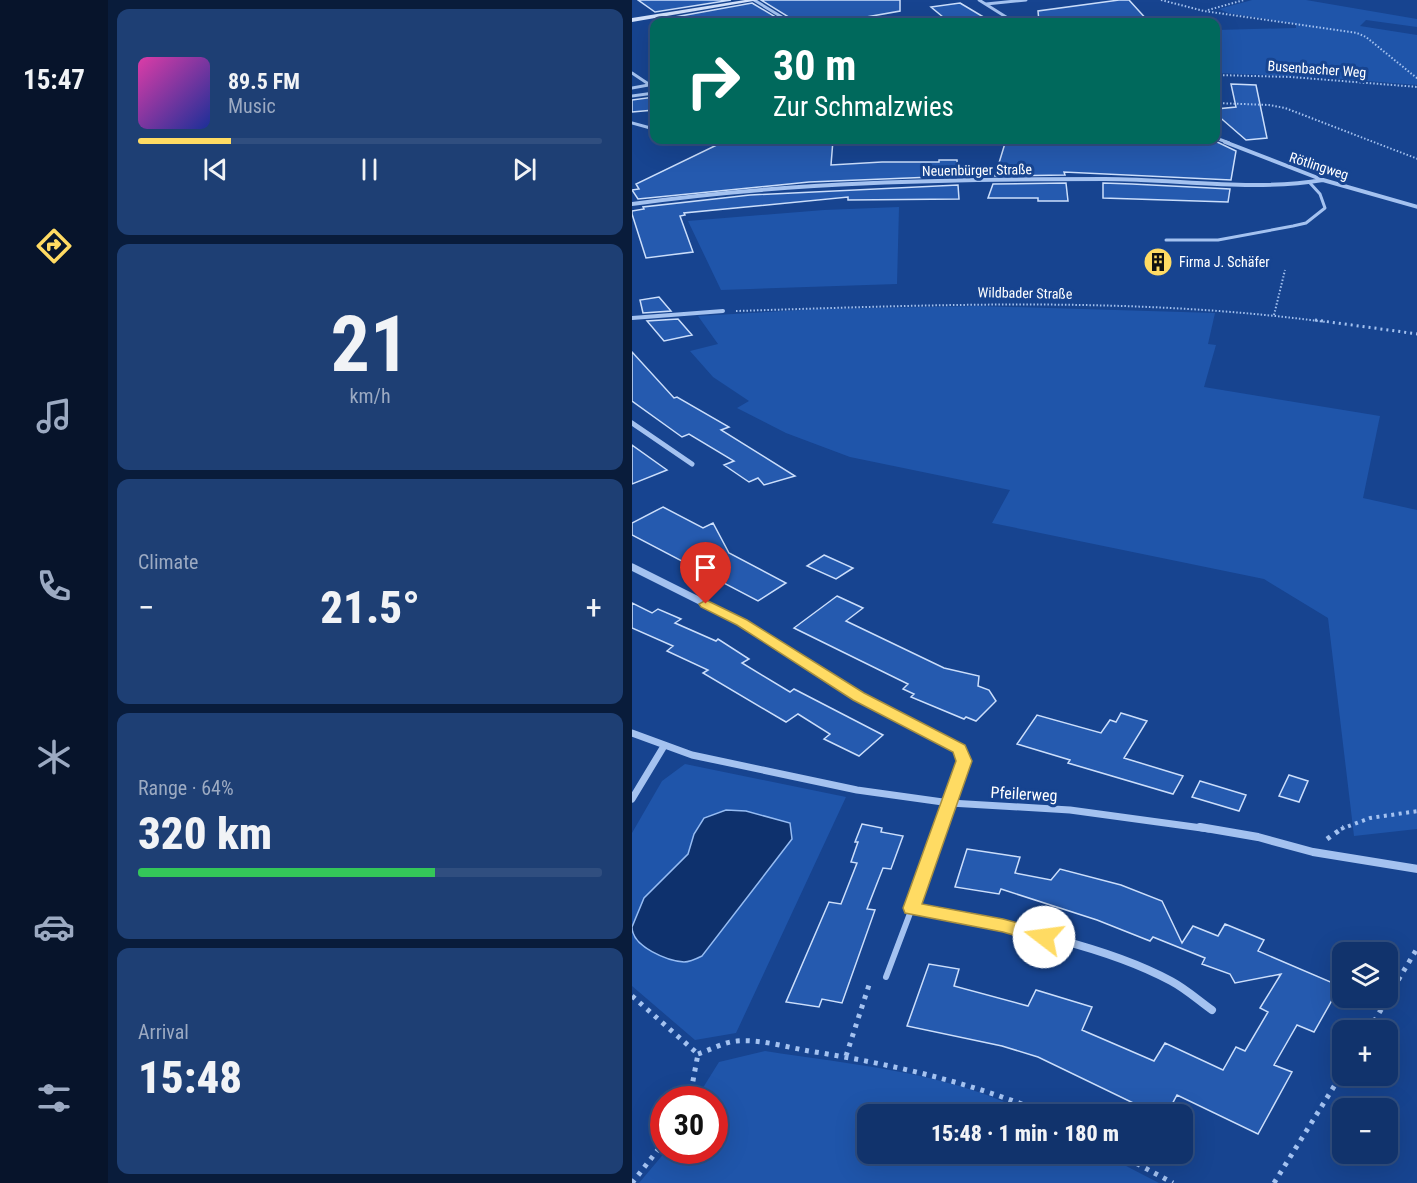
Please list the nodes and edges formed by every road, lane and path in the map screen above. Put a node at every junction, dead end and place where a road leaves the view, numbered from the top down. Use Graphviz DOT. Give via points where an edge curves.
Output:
graph roads {
  1 [pos="755,0"];
  2 [pos="979,0"];
  3 [pos="1026,0"];
  4 [pos="1161,0"];
  5 [pos="1244,0"];
  6 [pos="985,4"];
  7 [pos="1204,11"];
  8 [pos="784,18"];
  9 [pos="1008,18"];
  10 [pos="632,20"];
  11 [pos="632,73"];
  12 [pos="1220,75"];
  13 [pos="1418,79"];
  14 [pos="650,84"];
  15 [pos="650,85"];
  16 [pos="632,87"];
  17 [pos="1418,87"];
  18 [pos="650,94"];
  19 [pos="632,96"];
  20 [pos="1220,104"];
  21 [pos="632,123"];
  22 [pos="650,128"];
  23 [pos="1220,140"];
  24 [pos="1418,159"];
  25 [pos="1324,180"];
  26 [pos="1310,183"];
  27 [pos="632,204"];
  28 [pos="1418,207"];
  29 [pos="1166,240"];
  30 [pos="1285,270"];
  31 [pos="723,311"];
  32 [pos="1274,315"];
  33 [pos="632,318"];
  34 [pos="1418,334"];
  35 [pos="632,423"];
  36 [pos="692,465"];
  37 [pos="632,567"];
  38 [pos="632,733"];
  39 [pos="664,746"];
  40 [pos="632,799"];
  41 [pos="950,803"];
  42 [pos="1418,811"];
  43 [pos="1313,852"];
  44 [pos="1418,869"];
  45 [pos="912,908"];
  46 [pos="1418,947"];
  47 [pos="886,977"];
  48 [pos="1398,980"];
  49 [pos="632,996"];
  50 [pos="1212,1010"];
  51 [pos="698,1054"];
  52 [pos="846,1056"];
  53 [pos="692,1086"];
  54 [pos="1334,1086"];
  55 [pos="1024,1104"];
  56 [pos="650,1162"];
  57 [pos="1137,1164"];
  58 [pos="632,1183"];
  59 [pos="1172,1183"];
  60 [pos="1274,1183"];
  1 -- 8 [label="street"];
  1 -- 10 [label="main road"];
  2 -- 6 [label="street"];
  3 -- 6 [label="street"];
  4 -- 7 [label="path"];
  5 -- 7 [label="path"];
  6 -- 9 [label="street"];
  7 -- 13 [label="path" via="1357,33"];
  11 -- 14 [label="street"];
  12 -- 17 [label="path, Busenbacher Weg"];
  15 -- 16 [label="street"];
  18 -- 19 [label="street"];
  20 -- 24 [label="path" via="1278,106"];
  21 -- 22 [label="street"];
  23 -- 25 [label="street, Rötlingweg"];
  25 -- 26 [label="street, Neuenbürger Straße"];
  25 -- 28 [label="street, Rötlingweg"];
  26 -- 27 [label="street, Neuenbürger Straße" via="1235,184 1140,178 861,183 733,190"];
  26 -- 29 [label="lane" via="1320,191 1325,208 1306,223 1218,240"];
  30 -- 32 [label="path"];
  31 -- 32 [label="path, Wildbader Straße" via="956,304 1146,307"];
  31 -- 33 [label="street"];
  32 -- 34 [label="path, Wildbader Straße"];
  35 -- 36 [label="street"];
  37 -- 41 [label="street" via="742,622 858,696 960,749 964,761"];
  38 -- 39 [label="street, Pfeilerweg"];
  39 -- 40 [label="street"];
  39 -- 41 [label="street, Pfeilerweg" via="857,790"];
  41 -- 43 [label="street, Pfeilerweg" via="1154,820 1258,837"];
  41 -- 45 [label="street"];
  42 -- 43 [label="path" via="1372,816 1337,831"];
  43 -- 44 [label="street, Pfeilerweg"];
  45 -- 47 [label="lane"];
  45 -- 50 [label="street" via="1085,948 1168,980"];
  46 -- 48 [label="path"];
  47 -- 52 [label="path" via="869,985"];
  49 -- 51 [label="path"];
  51 -- 52 [label="path" via="734,1041 749,1041"];
  51 -- 53 [label="path"];
  52 -- 55 [label="path" via="946,1077"];
  54 -- 60 [label="path"];
  56 -- 58 [label="path"];
  57 -- 59 [label="path"];
}
